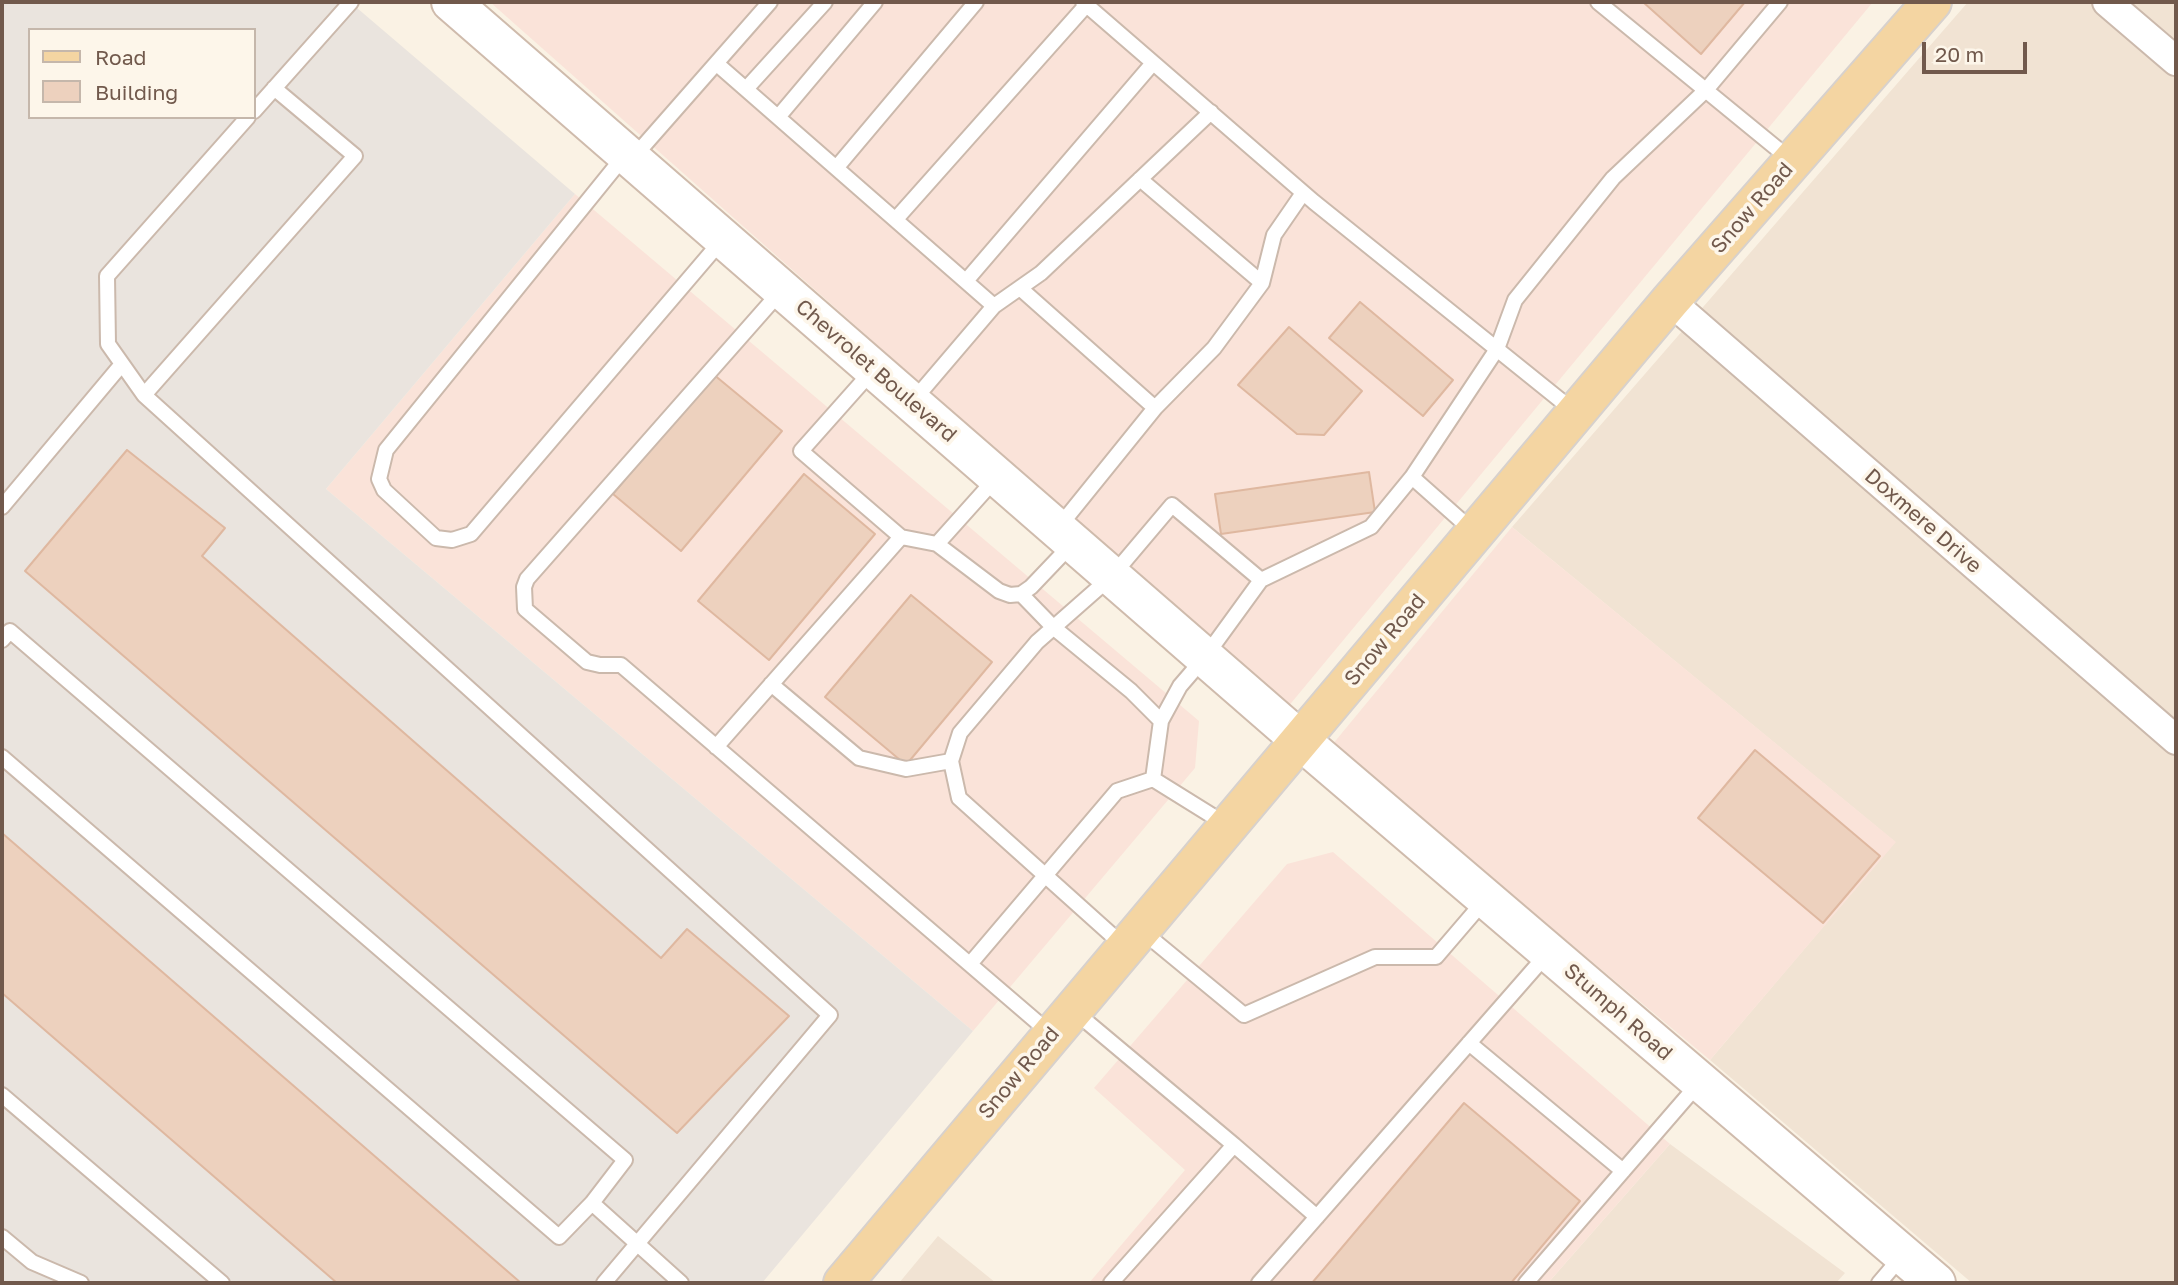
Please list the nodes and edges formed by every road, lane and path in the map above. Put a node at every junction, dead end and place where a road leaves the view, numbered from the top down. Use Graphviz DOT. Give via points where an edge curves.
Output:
graph roads {
  1 [pos="351,2"];
  2 [pos="451,2"];
  3 [pos="769,2"];
  4 [pos="825,2"];
  5 [pos="875,2"];
  6 [pos="976,2"];
  7 [pos="1598,2"];
  8 [pos="1780,2"];
  9 [pos="1932,2"];
  10 [pos="2107,2"];
  11 [pos="1086,3"];
  12 [pos="2176,61"];
  13 [pos="1153,63"];
  14 [pos="717,64"];
  15 [pos="274,88"];
  16 [pos="746,89"];
  17 [pos="1706,90"];
  18 [pos="256,109"];
  19 [pos="1211,112"];
  20 [pos="779,116"];
  21 [pos="246,119"];
  22 [pos="629,156"];
  23 [pos="1793,161"];
  24 [pos="837,167"];
  25 [pos="1140,179"];
  26 [pos="1303,193"];
  27 [pos="896,219"];
  28 [pos="723,238"];
  29 [pos="966,281"];
  30 [pos="1262,283"];
  31 [pos="782,289"];
  32 [pos="1021,289"];
  33 [pos="1670,301"];
  34 [pos="994,306"];
  35 [pos="1496,349"];
  36 [pos="122,364"];
  37 [pos="874,369"];
  38 [pos="144,395"];
  39 [pos="912,402"];
  40 [pos="1155,408"];
  41 [pos="1576,413"];
  42 [pos="997,477"];
  43 [pos="1412,477"];
  44 [pos="2,507"];
  45 [pos="1475,533"];
  46 [pos="1065,536"];
  47 [pos="901,537"];
  48 [pos="937,544"];
  49 [pos="1112,576"];
  50 [pos="1261,580"];
  51 [pos="1021,594"];
  52 [pos="1053,627"];
  53 [pos="2,640"];
  54 [pos="1205,657"];
  55 [pos="771,684"];
  56 [pos="1161,721"];
  57 [pos="1300,740"];
  58 [pos="2176,740"];
  59 [pos="716,747"];
  60 [pos="2,757"];
  61 [pos="951,761"];
  62 [pos="1153,779"];
  63 [pos="1228,826"];
  64 [pos="1045,878"];
  65 [pos="1486,899"];
  66 [pos="1133,939"];
  67 [pos="1548,952"];
  68 [pos="970,964"];
  69 [pos="1063,1022"];
  70 [pos="1469,1043"];
  71 [pos="1700,1082"];
  72 [pos="2,1095"];
  73 [pos="1234,1145"];
  74 [pos="1623,1171"];
  75 [pos="592,1203"];
  76 [pos="1317,1217"];
  77 [pos="2,1237"];
  78 [pos="637,1246"];
  79 [pos="1903,1255"];
  80 [pos="80,1283"];
  81 [pos="222,1283"];
  82 [pos="604,1283"];
  83 [pos="681,1283"];
  84 [pos="844,1283"];
  85 [pos="1111,1283"];
  86 [pos="1259,1283"];
  87 [pos="1526,1283"];
  88 [pos="1879,1283"];
  89 [pos="1936,1283"];
  1 -- 15 [label="lane"];
  2 -- 22 [label="main road, Chevrolet Boulevard"];
  3 -- 14 [label="lane"];
  4 -- 16 [label="lane"];
  5 -- 20 [label="lane"];
  6 -- 24 [label="lane"];
  7 -- 17 [label="lane"];
  8 -- 17 [label="lane"];
  9 -- 23 [label="main road, Snow Road"];
  10 -- 12 [label="street"];
  11 -- 13 [label="lane"];
  11 -- 27 [label="lane"];
  13 -- 19 [label="lane"];
  13 -- 29 [label="lane"];
  14 -- 16 [label="lane"];
  14 -- 22 [label="lane"];
  15 -- 18 [label="lane"];
  15 -- 38 [label="lane" via="355,156"];
  16 -- 20 [label="lane"];
  17 -- 23 [label="lane"];
  17 -- 35 [label="lane" via="1613,178 1515,300"];
  19 -- 25 [label="lane"];
  19 -- 26 [label="lane"];
  20 -- 24 [label="lane"];
  21 -- 36 [label="lane" via="107,276 108,344"];
  22 -- 28 [label="main road, Chevrolet Boulevard"];
  22 -- 28 [label="lane" via="386,450 379,479 384,490 436,538 452,540 471,534"];
  23 -- 33 [label="main road, Snow Road"];
  24 -- 27 [label="lane"];
  25 -- 30 [label="lane"];
  25 -- 32 [label="lane"];
  26 -- 30 [label="lane" via="1274,236"];
  26 -- 35 [label="lane"];
  27 -- 29 [label="lane"];
  28 -- 31 [label="main road, Chevrolet Boulevard"];
  29 -- 34 [label="lane"];
  30 -- 40 [label="lane" via="1214,348"];
  31 -- 37 [label="main road, Chevrolet Boulevard"];
  31 -- 59 [label="lane" via="524,587 525,609 531,616 587,662 621,665"];
  32 -- 34 [label="lane"];
  32 -- 40 [label="lane"];
  33 -- 41 [label="main road, Snow Road"];
  33 -- 58 [label="street, Doxmere Drive"];
  34 -- 39 [label="lane"];
  35 -- 41 [label="lane"];
  35 -- 43 [label="lane"];
  36 -- 38 [label="lane"];
  36 -- 44 [label="lane"];
  37 -- 39 [label="main road, Chevrolet Boulevard"];
  37 -- 47 [label="lane" via="801,451"];
  38 -- 78 [label="lane" via="830,1015"];
  39 -- 42 [label="main road, Chevrolet Boulevard"];
  40 -- 46 [label="lane"];
  41 -- 45 [label="main road, Snow Road"];
  42 -- 46 [label="main road, Chevrolet Boulevard"];
  42 -- 48 [label="lane"];
  43 -- 45 [label="lane"];
  43 -- 50 [label="lane" via="1371,527"];
  45 -- 57 [label="main road, Snow Road"];
  46 -- 49 [label="main road, Chevrolet Boulevard"];
  46 -- 51 [label="lane" via="1031,587"];
  47 -- 48 [label="lane"];
  47 -- 55 [label="lane"];
  48 -- 51 [label="lane" via="999,591"];
  49 -- 50 [label="lane" via="1172,505"];
  49 -- 52 [label="lane"];
  49 -- 54 [label="main road, Chevrolet Boulevard"];
  50 -- 54 [label="lane"];
  51 -- 52 [label="lane"];
  52 -- 56 [label="lane"];
  52 -- 61 [label="lane" via="960,733"];
  53 -- 75 [label="lane" via="10,631 625,1160"];
  54 -- 56 [label="lane" via="1180,685"];
  54 -- 57 [label="main road, Chevrolet Boulevard"];
  55 -- 59 [label="lane"];
  55 -- 61 [label="lane" via="859,758 906,769"];
  56 -- 62 [label="lane"];
  57 -- 63 [label="main road, Snow Road"];
  57 -- 65 [label="main road, Stumph Road"];
  59 -- 68 [label="lane"];
  60 -- 75 [label="lane" via="559,1237"];
  61 -- 64 [label="lane" via="959,798"];
  62 -- 63 [label="lane"];
  62 -- 64 [label="lane" via="1117,791"];
  63 -- 66 [label="main road, Snow Road"];
  64 -- 66 [label="lane"];
  64 -- 68 [label="lane"];
  65 -- 66 [label="lane" via="1436,957 1375,957 1244,1015"];
  65 -- 67 [label="main road, Stumph Road"];
  66 -- 69 [label="main road, Snow Road"];
  67 -- 70 [label="lane"];
  67 -- 71 [label="main road, Stumph Road"];
  68 -- 69 [label="lane"];
  69 -- 73 [label="lane"];
  69 -- 84 [label="main road, Snow Road"];
  70 -- 74 [label="lane"];
  70 -- 76 [label="lane"];
  71 -- 74 [label="lane"];
  71 -- 79 [label="main road, Stumph Road"];
  72 -- 81 [label="lane"];
  73 -- 76 [label="lane"];
  73 -- 85 [label="lane"];
  74 -- 87 [label="lane"];
  75 -- 78 [label="lane"];
  76 -- 86 [label="lane"];
  77 -- 80 [label="lane" via="32,1262"];
  78 -- 82 [label="lane"];
  78 -- 83 [label="lane"];
  79 -- 88 [label="lane"];
  79 -- 89 [label="main road, Stumph Road"];
}
